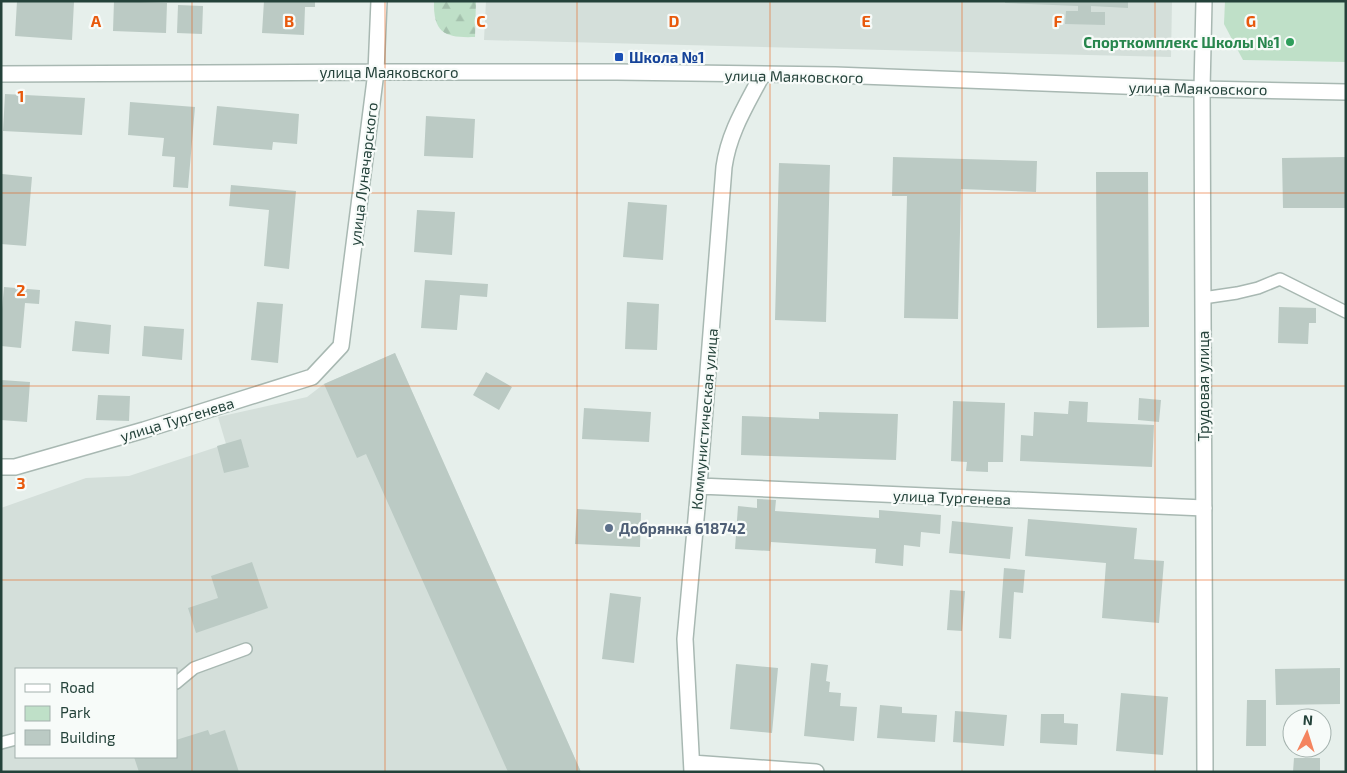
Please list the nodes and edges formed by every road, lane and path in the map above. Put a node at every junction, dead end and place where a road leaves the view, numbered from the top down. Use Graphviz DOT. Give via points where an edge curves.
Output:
graph roads {
  1 [pos="379,1"];
  2 [pos="1204,1"];
  3 [pos="376,72"];
  4 [pos="1,74"];
  5 [pos="762,75"];
  6 [pos="1202,89"];
  7 [pos="1346,92"];
  8 [pos="1203,298"];
  9 [pos="1346,312"];
  10 [pos="341,346"];
  11 [pos="1,468"];
  12 [pos="699,486"];
  13 [pos="1204,508"];
  14 [pos="246,649"];
  15 [pos="178,681"];
  16 [pos="15,739"];
  17 [pos="1,743"];
  18 [pos="692,767"];
  19 [pos="816,772"];
  20 [pos="1205,772"];
  1 -- 3 [label="street, улица Луначарского"];
  2 -- 6 [label="street, Трудовая улица"];
  3 -- 4 [label="street, улица Маяковского"];
  3 -- 5 [label="street, улица Маяковского"];
  3 -- 10 [label="street, улица Луначарского"];
  5 -- 6 [label="street, улица Маяковского"];
  5 -- 12 [label="street, Коммунистическая улица" via="736,125 724,167"];
  6 -- 7 [label="street, улица Маяковского"];
  6 -- 8 [label="street, Трудовая улица"];
  8 -- 9 [label="lane" via="1258,288 1280,279"];
  8 -- 13 [label="street, Трудовая улица"];
  10 -- 11 [label="street, улица Тургенева" via="312,377 144,430 15,467"];
  12 -- 13 [label="street, улица Тургенева"];
  12 -- 18 [label="street, Коммунистическая улица" via="685,639"];
  13 -- 20 [label="street, Трудовая улица"];
  14 -- 15 [label="lane" via="194,668"];
  16 -- 17 [label="lane"];
  18 -- 19 [label="street"];
}
